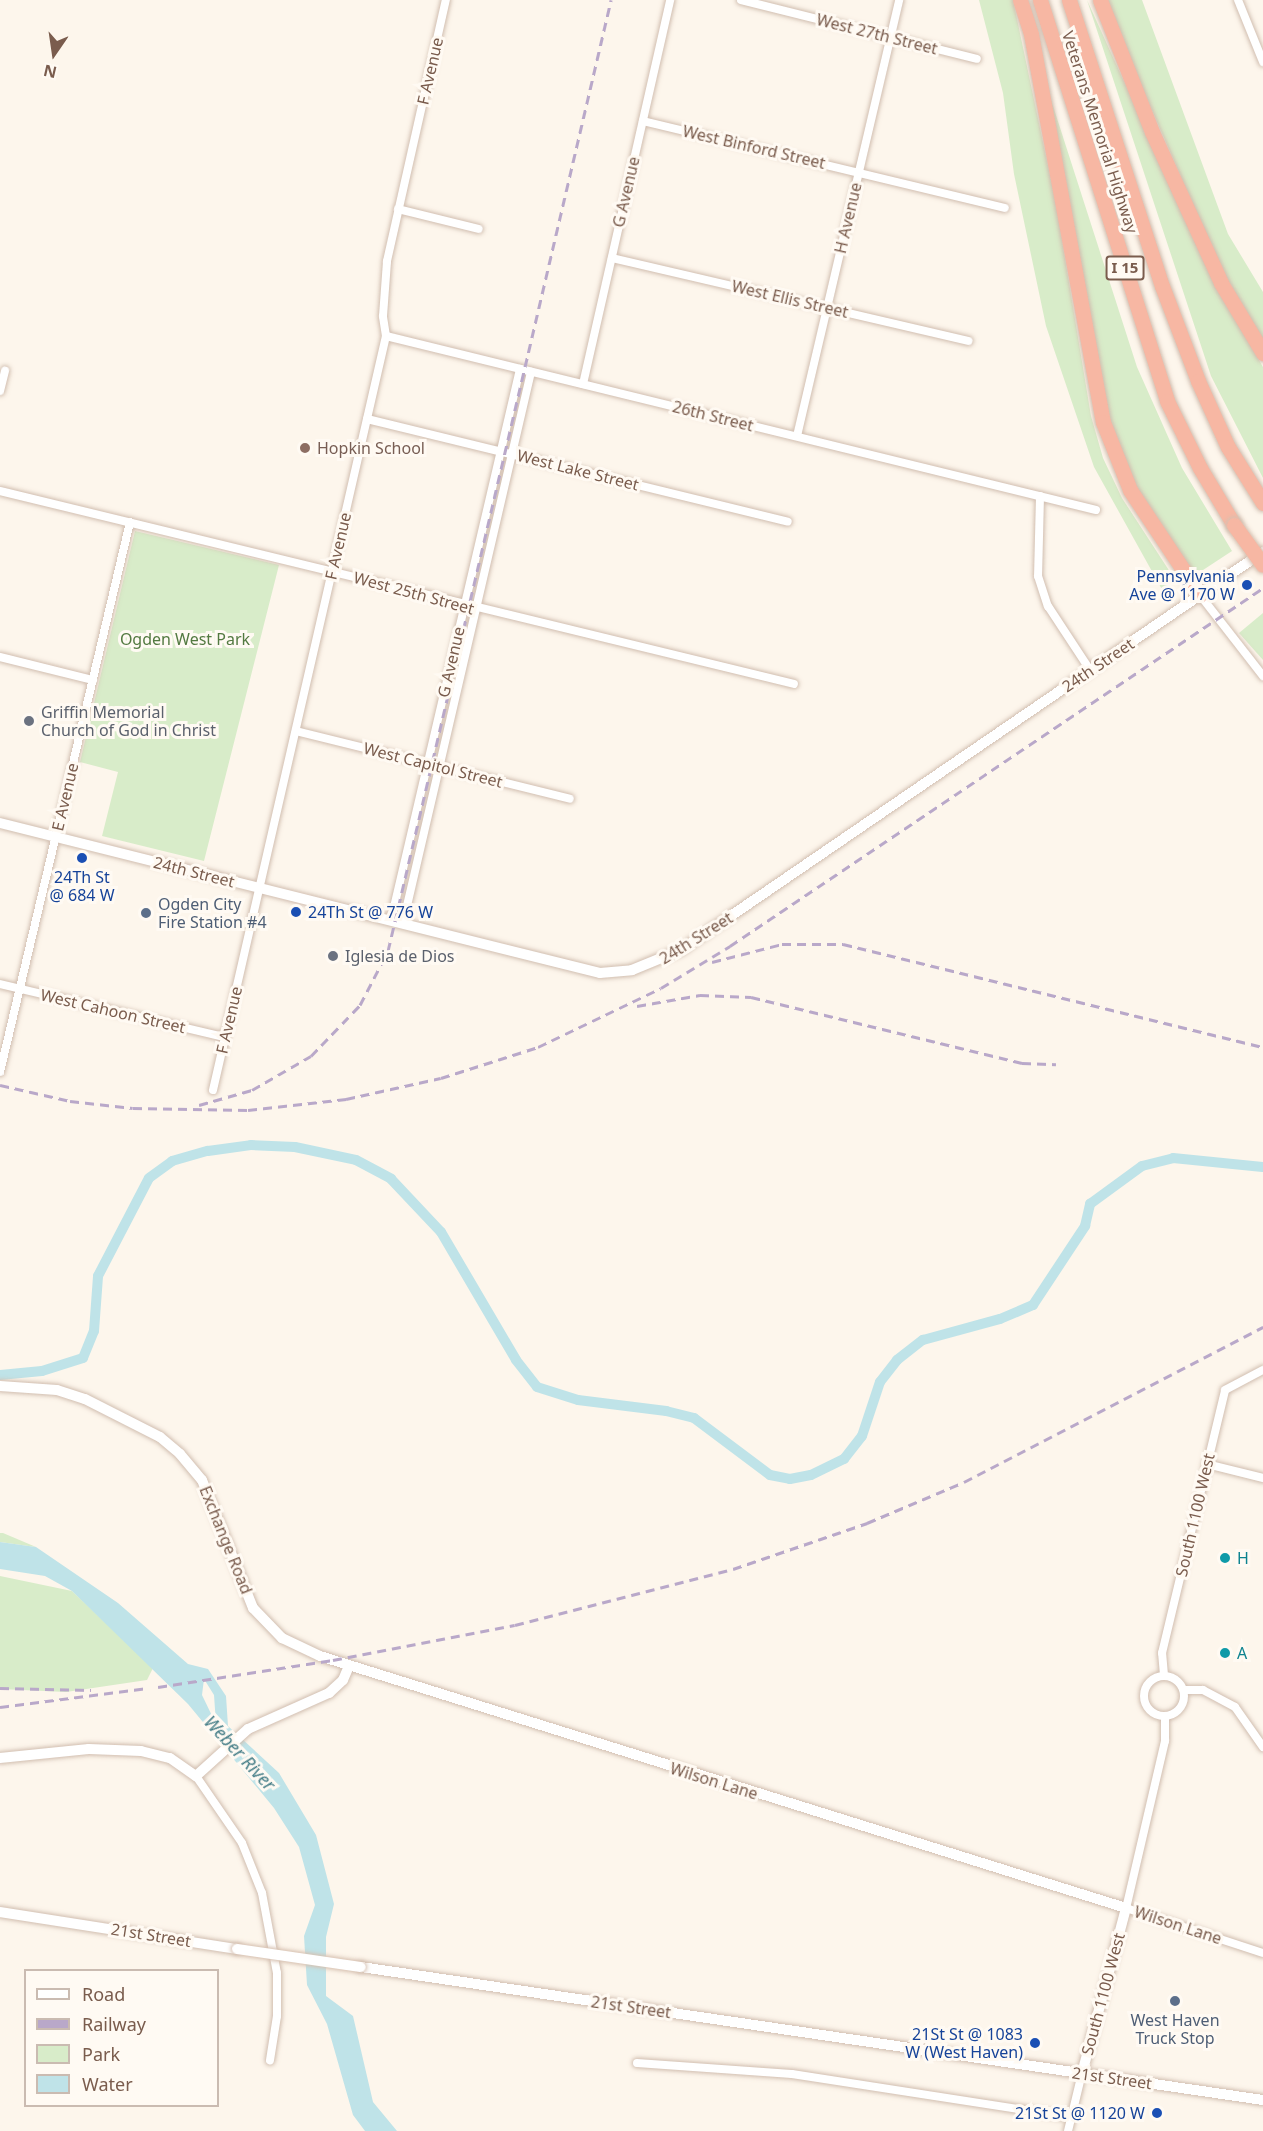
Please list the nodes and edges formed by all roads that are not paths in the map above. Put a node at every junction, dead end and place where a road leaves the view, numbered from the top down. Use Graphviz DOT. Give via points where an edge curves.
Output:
graph roads {
  1 [pos="446,0"];
  2 [pos="670,0"];
  3 [pos="741,0"];
  4 [pos="899,0"];
  5 [pos="1020,0"];
  6 [pos="1040,0"];
  7 [pos="1069,0"];
  8 [pos="1100,0"];
  9 [pos="1238,0"];
  10 [pos="890,37"];
  11 [pos="977,59"];
  12 [pos="1263,62"];
  13 [pos="643,121"];
  14 [pos="859,172"];
  15 [pos="1005,208"];
  16 [pos="398,209"];
  17 [pos="479,229"];
  18 [pos="612,258"];
  19 [pos="827,308"];
  20 [pos="386,336"];
  21 [pos="968,341"];
  22 [pos="1263,353"];
  23 [pos="520,369"];
  24 [pos="5,370"];
  25 [pos="531,372"];
  26 [pos="583,384"];
  27 [pos="0,391"];
  28 [pos="367,419"];
  29 [pos="797,436"];
  30 [pos="500,451"];
  31 [pos="511,454"];
  32 [pos="0,490"];
  33 [pos="1040,496"];
  34 [pos="1263,503"];
  35 [pos="1096,510"];
  36 [pos="130,522"];
  37 [pos="788,522"];
  38 [pos="1263,552"];
  39 [pos="1263,565"];
  40 [pos="332,572"];
  41 [pos="1200,596"];
  42 [pos="464,606"];
  43 [pos="475,609"];
  44 [pos="0,657"];
  45 [pos="1090,670"];
  46 [pos="1263,676"];
  47 [pos="93,680"];
  48 [pos="794,684"];
  49 [pos="296,731"];
  50 [pos="428,763"];
  51 [pos="439,765"];
  52 [pos="570,799"];
  53 [pos="0,823"];
  54 [pos="56,837"];
  55 [pos="260,888"];
  56 [pos="391,920"];
  57 [pos="403,923"];
  58 [pos="0,984"];
  59 [pos="20,989"];
  60 [pos="225,1037"];
  61 [pos="0,1072"];
  62 [pos="213,1090"];
  63 [pos="1263,1370"];
  64 [pos="0,1386"];
  65 [pos="1207,1464"];
  66 [pos="1263,1478"];
  67 [pos="349,1666"];
  68 [pos="1164,1675"];
  69 [pos="1184,1690"];
  70 [pos="1165,1716"];
  71 [pos="1263,1748"];
  72 [pos="0,1758"];
  73 [pos="196,1776"];
  74 [pos="1126,1908"];
  75 [pos="0,1912"];
  76 [pos="1263,1953"];
  77 [pos="270,2060"];
  78 [pos="637,2063"];
  79 [pos="1082,2073"];
  80 [pos="1263,2100"];
  81 [pos="1071,2117"];
  82 [pos="1068,2131"];
  1 -- 16 [label="street, F Avenue"];
  2 -- 13 [label="street, G Avenue"];
  3 -- 10 [label="street, West 27th Street"];
  4 -- 10 [label="street, H Avenue"];
  5 -- 41 [label="highway" via="1033,45 1103,422 1130,490"];
  6 -- 39 [label="highway, Veterans Memorial Highway / I 15, bridge" via="1167,401 1200,468"];
  7 -- 34 [label="highway, Veterans Memorial Highway / I 15" via="1162,286 1198,381 1228,447"];
  8 -- 22 [label="highway" via="1152,132 1201,240 1221,283"];
  9 -- 12 [label="street"];
  10 -- 11 [label="street, West 27th Street"];
  10 -- 14 [label="street, H Avenue"];
  13 -- 14 [label="street, West Binford Street"];
  13 -- 18 [label="street, G Avenue"];
  14 -- 15 [label="street, West Binford Street"];
  14 -- 19 [label="street, H Avenue"];
  16 -- 17 [label="street"];
  16 -- 20 [label="street, F Avenue" via="387,261 383,316"];
  18 -- 19 [label="street, West Ellis Street"];
  18 -- 26 [label="street, G Avenue"];
  19 -- 21 [label="street, West Ellis Street"];
  19 -- 29 [label="street, H Avenue"];
  20 -- 23 [label="street, 26th Street"];
  20 -- 28 [label="street, F Avenue"];
  23 -- 25 [label="street, 26th Street"];
  23 -- 30 [label="street, G Avenue"];
  24 -- 27 [label="street"];
  25 -- 26 [label="street, 26th Street"];
  25 -- 31 [label="street, G Avenue"];
  26 -- 29 [label="street, 26th Street"];
  28 -- 30 [label="street, West Lake Street"];
  28 -- 40 [label="street, F Avenue"];
  29 -- 33 [label="street, 26th Street"];
  30 -- 31 [label="street, West Lake Street"];
  30 -- 42 [label="street, G Avenue"];
  31 -- 37 [label="street, West Lake Street"];
  31 -- 43 [label="street, G Avenue"];
  32 -- 36 [label="street, West 25th Street"];
  33 -- 35 [label="street, 26th Street"];
  33 -- 45 [label="street" via="1038,576 1048,606"];
  36 -- 40 [label="street, West 25th Street"];
  36 -- 47 [label="street, E Avenue"];
  38 -- 41 [label="main road, 24th Street"];
  40 -- 42 [label="street, West 25th Street"];
  40 -- 49 [label="street, F Avenue"];
  41 -- 45 [label="main road, 24th Street"];
  41 -- 46 [label="street"];
  42 -- 43 [label="street, West 25th Street"];
  42 -- 50 [label="street, G Avenue"];
  43 -- 48 [label="street, West 25th Street"];
  43 -- 51 [label="street, G Avenue"];
  44 -- 47 [label="street"];
  45 -- 57 [label="main road, 24th Street" via="706,933 653,964 600,973"];
  47 -- 54 [label="street, E Avenue"];
  49 -- 50 [label="street, West Capitol Street"];
  49 -- 55 [label="street, F Avenue"];
  50 -- 51 [label="street, West Capitol Street"];
  50 -- 56 [label="street, G Avenue"];
  51 -- 52 [label="street, West Capitol Street"];
  51 -- 57 [label="street, G Avenue"];
  53 -- 54 [label="main road, 24th Street"];
  54 -- 55 [label="main road, 24th Street"];
  54 -- 59 [label="street, E Avenue"];
  55 -- 56 [label="main road, 24th Street"];
  55 -- 60 [label="street, F Avenue"];
  56 -- 57 [label="main road, 24th Street"];
  58 -- 59 [label="street, West Cahoon Street"];
  59 -- 60 [label="street, West Cahoon Street"];
  59 -- 61 [label="street, E Avenue"];
  60 -- 62 [label="street, F Avenue"];
  63 -- 65 [label="street, South 1100 West" via="1225,1390"];
  64 -- 67 [label="main road, Exchange Road" via="57,1390 85,1399 160,1437 202,1480 237,1576 254,1608 282,1638"];
  65 -- 66 [label="street"];
  65 -- 68 [label="street, South 1100 West" via="1162,1653"];
  67 -- 73 [label="main road" via="343,1680 329,1693 248,1729"];
  67 -- 74 [label="main road, Wilson Lane"];
  68 -- 69 [label="street" via="1175,1678"];
  68 -- 70 [label="street" via="1148,1682 1144,1696 1149,1709"];
  69 -- 70 [label="street" via="1182,1705"];
  69 -- 71 [label="street" via="1203,1690 1235,1707"];
  70 -- 74 [label="street, South 1100 West" via="1165,1741"];
  72 -- 73 [label="main road" via="89,1749 141,1751 170,1758"];
  73 -- 77 [label="street" via="242,1843 265,1903 277,1973 277,2016"];
  74 -- 76 [label="street, Wilson Lane"];
  74 -- 79 [label="main road, South 1100 West"];
  75 -- 79 [label="main road, 21st Street, bridge"];
  78 -- 81 [label="street" via="792,2074"];
  79 -- 80 [label="main road, 21st Street"];
  79 -- 81 [label="street, South 1100 West"];
  81 -- 82 [label="street, South 1100 West"];
}
